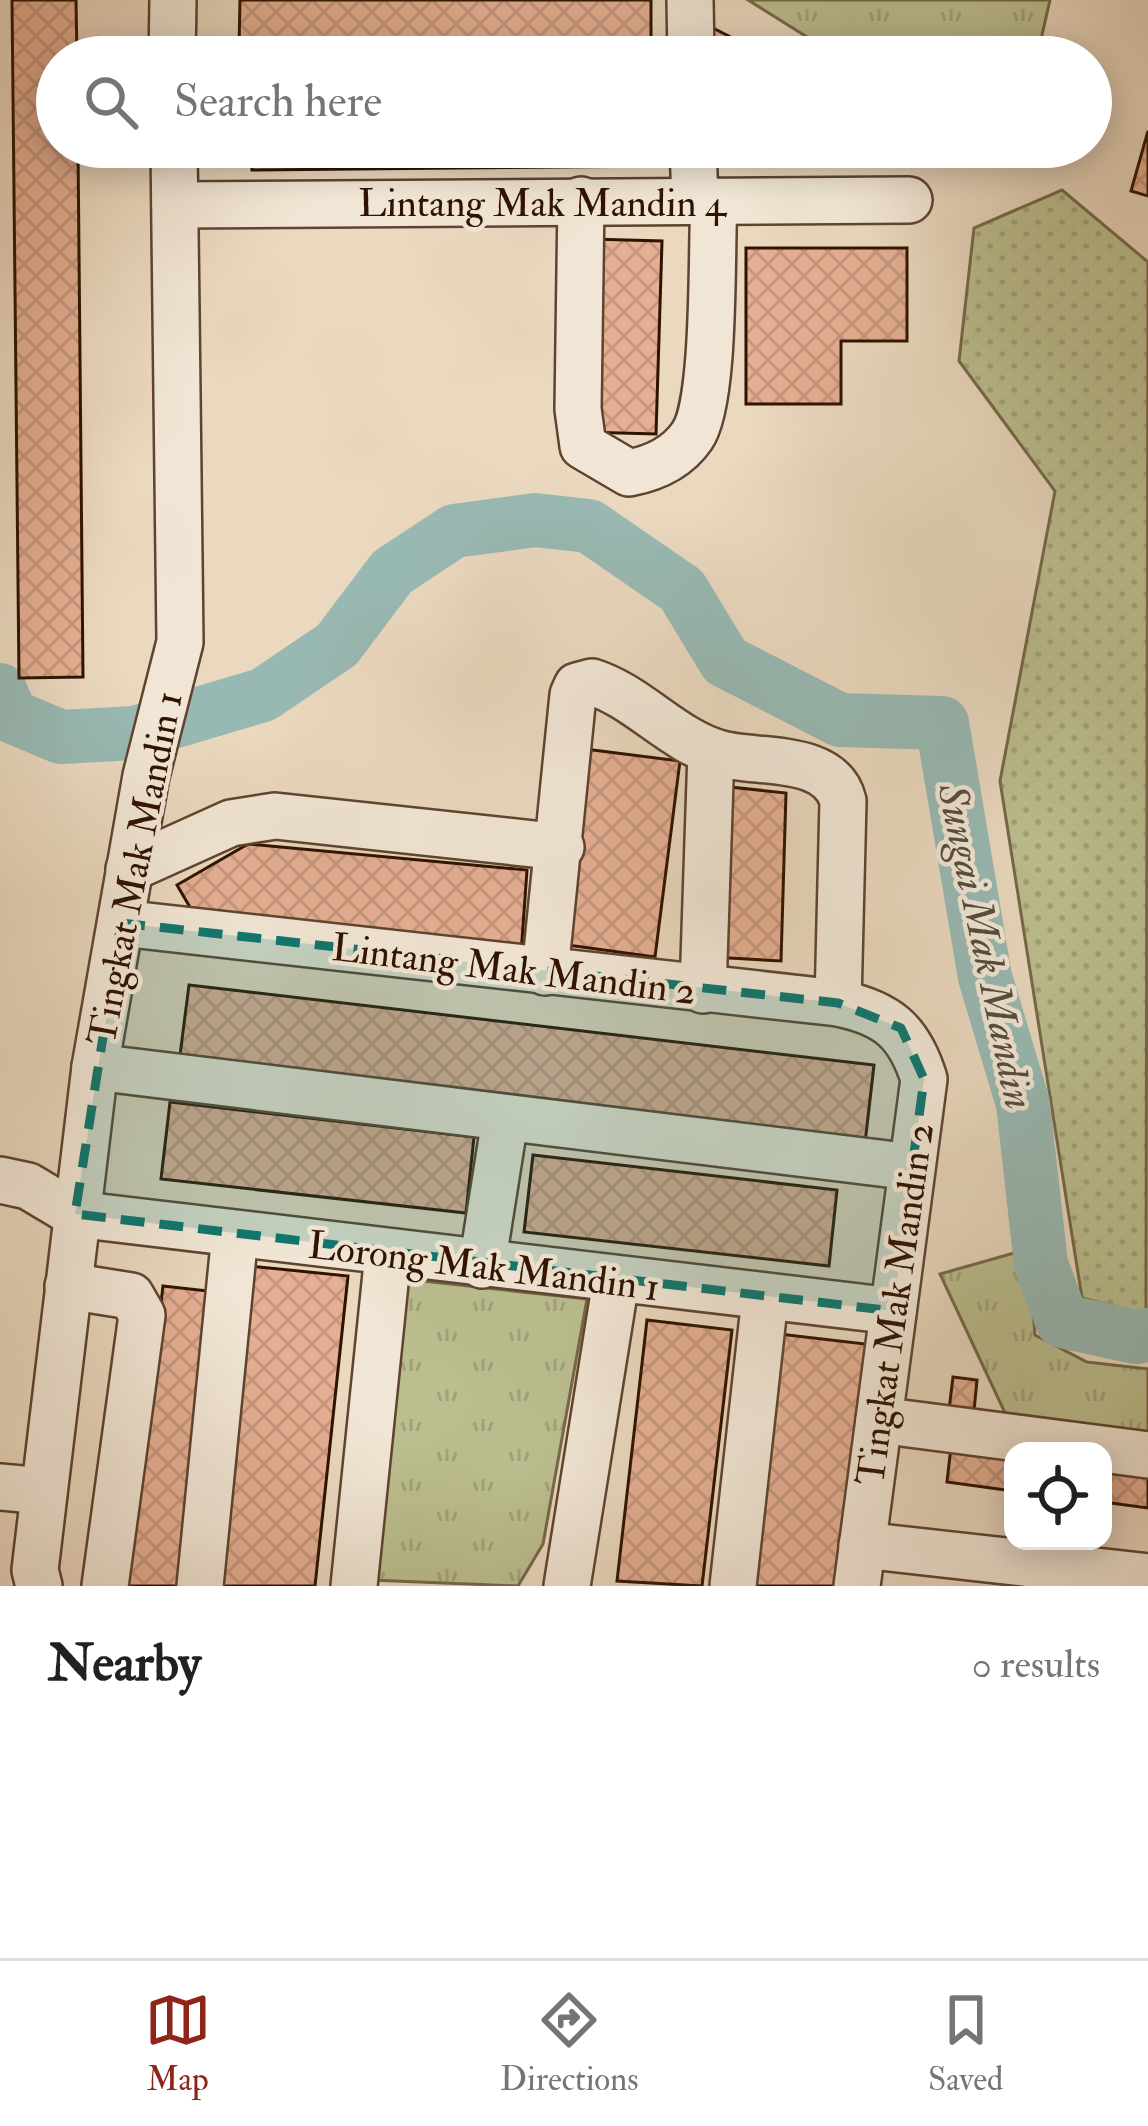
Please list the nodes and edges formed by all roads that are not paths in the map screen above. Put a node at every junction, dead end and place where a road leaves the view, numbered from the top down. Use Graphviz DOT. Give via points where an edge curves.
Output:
graph roads {
  1 [pos="173,0"];
  2 [pos="690,0"];
  3 [pos="172,36"];
  4 [pos="691,36"];
  5 [pos="174,168"];
  6 [pos="697,168"];
  7 [pos="581,200"];
  8 [pos="704,200"];
  9 [pos="909,200"];
  10 [pos="175,206"];
  11 [pos="712,751"];
  12 [pos="561,847"];
  13 [pos="129,868"];
  14 [pos="122,923"];
  15 [pos="545,972"];
  16 [pos="703,990"];
  17 [pos="838,1003"];
  18 [pos="901,1028"];
  19 [pos="94,1067"];
  20 [pos="505,1120"];
  21 [pos="912,1168"];
  22 [pos="0,1180"];
  23 [pos="75,1214"];
  24 [pos="235,1234"];
  25 [pos="388,1255"];
  26 [pos="482,1265"];
  27 [pos="616,1281"];
  28 [pos="68,1286"];
  29 [pos="765,1298"];
  30 [pos="893,1311"];
  31 [pos="879,1420"];
  32 [pos="1148,1454"];
  33 [pos="22,1489"];
  34 [pos="859,1566"];
  35 [pos="1148,1577"];
  36 [pos="40,1586"];
  37 [pos="105,1586"];
  38 [pos="200,1586"];
  39 [pos="354,1586"];
  40 [pos="567,1586"];
  41 [pos="733,1586"];
  1 -- 3 [label="street"];
  2 -- 4 [label="street"];
  5 -- 10 [label="street, Tingkat Mak Mandin 1"];
  6 -- 8 [label="street"];
  7 -- 8 [label="street, Lintang Mak Mandin 4"];
  7 -- 8 [label="street" via="583,446 629,473 657,468 694,435 705,399"];
  7 -- 10 [label="street, Lintang Mak Mandin 4"];
  8 -- 9 [label="street, Lintang Mak Mandin 4"];
  10 -- 13 [label="street, Tingkat Mak Mandin 1" via="180,642"];
  11 -- 12 [label="street" via="604,686 577,686"];
  11 -- 16 [label="street"];
  11 -- 17 [label="street" via="812,769 840,789"];
  12 -- 13 [label="street" via="275,816 231,823"];
  12 -- 15 [label="street"];
  13 -- 14 [label="street, Tingkat Mak Mandin 1"];
  14 -- 15 [label="street, Lintang Mak Mandin 2"];
  14 -- 19 [label="street, Tingkat Mak Mandin 1"];
  15 -- 16 [label="street, Lintang Mak Mandin 2"];
  16 -- 17 [label="street, Lintang Mak Mandin 2"];
  17 -- 18 [label="street, Lintang Mak Mandin 2"];
  18 -- 21 [label="street, Tingkat Mak Mandin 2" via="924,1079"];
  19 -- 20 [label="street"];
  19 -- 23 [label="street, Tingkat Mak Mandin 1"];
  20 -- 21 [label="street"];
  20 -- 26 [label="street"];
  21 -- 30 [label="street, Tingkat Mak Mandin 2"];
  22 -- 23 [label="street" via="28,1186"];
  23 -- 24 [label="street, Lorong Mak Mandin 1"];
  23 -- 28 [label="street, Tingkat Mak Mandin 1"];
  24 -- 25 [label="street, Lorong Mak Mandin 1"];
  24 -- 38 [label="street"];
  25 -- 26 [label="street, Lorong Mak Mandin 1"];
  25 -- 39 [label="street"];
  26 -- 27 [label="street, Lorong Mak Mandin 1"];
  27 -- 29 [label="street, Lorong Mak Mandin 1"];
  27 -- 40 [label="street"];
  28 -- 33 [label="street, Tingkat Mak Mandin 1"];
  28 -- 37 [label="street" via="131,1296 142,1315"];
  29 -- 30 [label="street, Lorong Mak Mandin 1"];
  29 -- 41 [label="street"];
  30 -- 31 [label="street, Tingkat Mak Mandin 2"];
  31 -- 32 [label="street"];
  31 -- 34 [label="street, Tingkat Mak Mandin 2"];
  33 -- 36 [label="street, Tingkat Mak Mandin 1"];
  34 -- 35 [label="street"];
}
